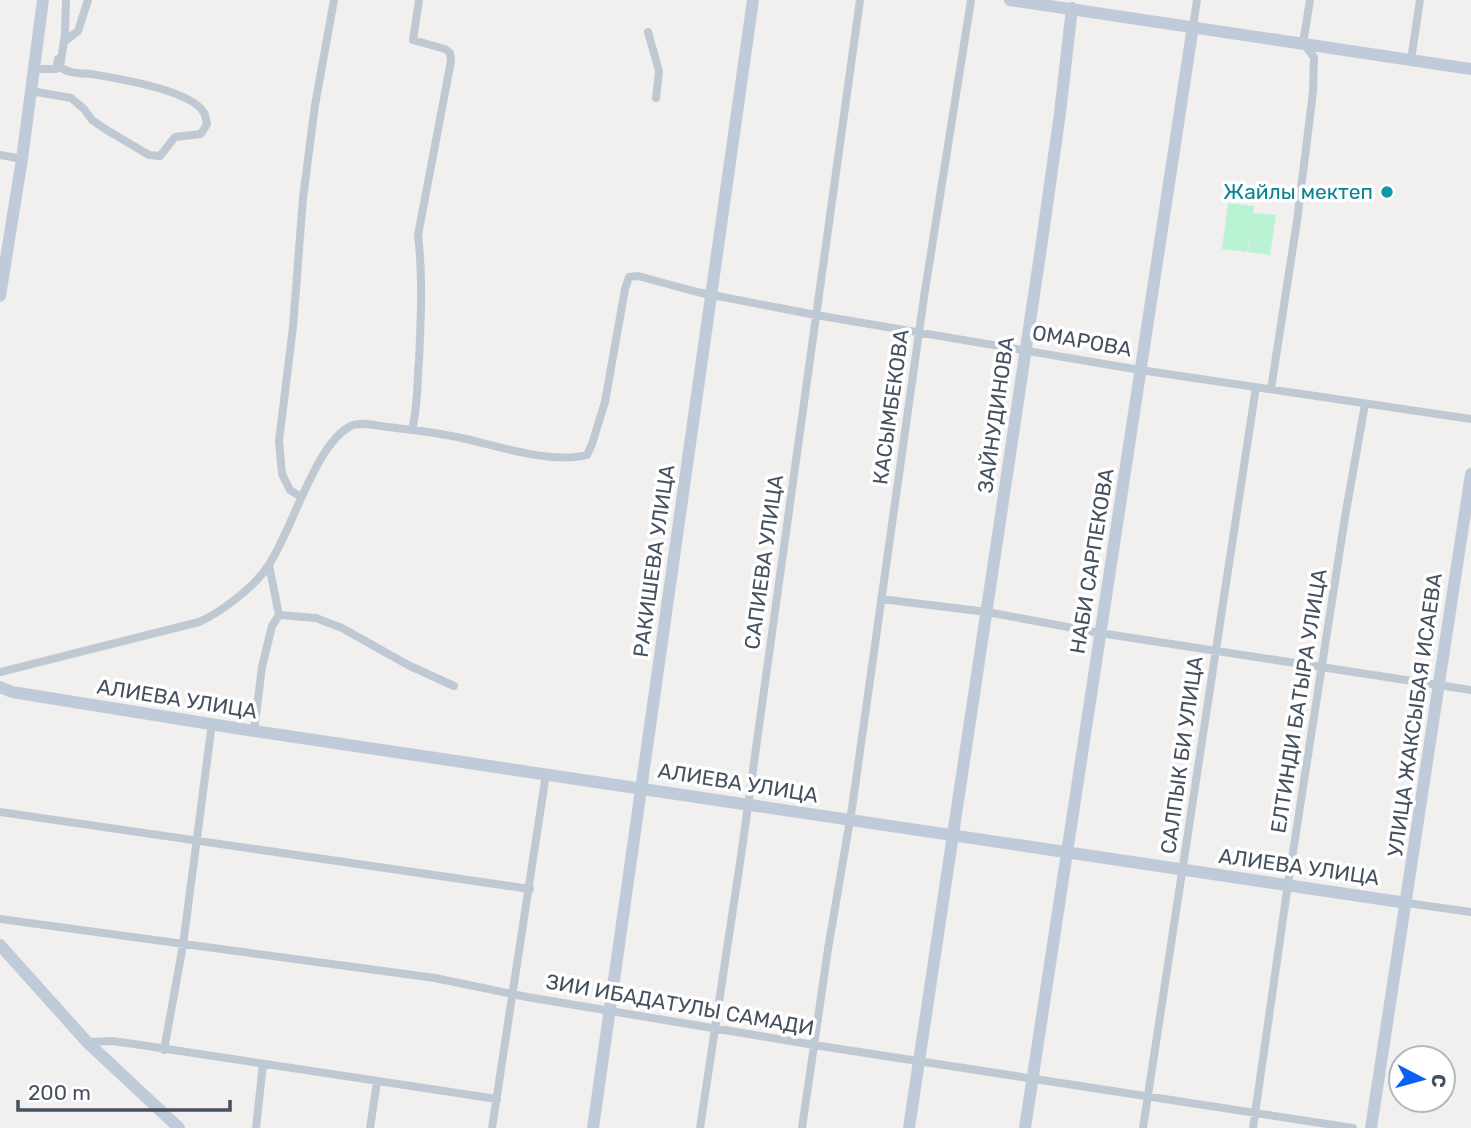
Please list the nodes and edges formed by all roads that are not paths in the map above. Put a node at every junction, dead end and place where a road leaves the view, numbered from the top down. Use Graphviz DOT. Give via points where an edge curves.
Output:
graph roads {
  1 [pos="43,0"];
  2 [pos="65,0"];
  3 [pos="334,0"];
  4 [pos="419,0"];
  5 [pos="753,0"];
  6 [pos="860,0"];
  7 [pos="971,0"];
  8 [pos="1010,0"];
  9 [pos="1197,0"];
  10 [pos="1310,0"];
  11 [pos="1420,0"];
  12 [pos="86,2"];
  13 [pos="1073,4"];
  14 [pos="1193,26"];
  15 [pos="648,32"];
  16 [pos="63,43"];
  17 [pos="1303,43"];
  18 [pos="1411,60"];
  19 [pos="34,69"];
  20 [pos="1471,69"];
  21 [pos="31,91"];
  22 [pos="656,98"];
  23 [pos="0,155"];
  24 [pos="22,159"];
  25 [pos="710,295"];
  26 [pos="0,296"];
  27 [pos="816,315"];
  28 [pos="920,332"];
  29 [pos="1025,349"];
  30 [pos="1140,370"];
  31 [pos="1256,387"];
  32 [pos="1271,389"];
  33 [pos="1364,404"];
  34 [pos="1471,419"];
  35 [pos="412,430"];
  36 [pos="1471,474"];
  37 [pos="301,497"];
  38 [pos="269,565"];
  39 [pos="881,599"];
  40 [pos="987,612"];
  41 [pos="279,615"];
  42 [pos="1100,633"];
  43 [pos="1215,649"];
  44 [pos="1323,666"];
  45 [pos="0,672"];
  46 [pos="454,685"];
  47 [pos="1438,685"];
  48 [pos="0,687"];
  49 [pos="1471,690"];
  50 [pos="212,723"];
  51 [pos="254,731"];
  52 [pos="546,774"];
  53 [pos="642,787"];
  54 [pos="748,805"];
  55 [pos="0,812"];
  56 [pos="849,820"];
  57 [pos="954,835"];
  58 [pos="196,840"];
  59 [pos="1068,851"];
  60 [pos="1182,869"];
  61 [pos="1288,884"];
  62 [pos="530,889"];
  63 [pos="1407,903"];
  64 [pos="1471,912"];
  65 [pos="0,919"];
  66 [pos="183,944"];
  67 [pos="0,945"];
  68 [pos="513,994"];
  69 [pos="609,1009"];
  70 [pos="715,1029"];
  71 [pos="87,1042"];
  72 [pos="814,1045"];
  73 [pos="164,1050"];
  74 [pos="918,1061"];
  75 [pos="263,1063"];
  76 [pos="1032,1080"];
  77 [pos="377,1082"];
  78 [pos="1149,1098"];
  79 [pos="497,1099"];
  80 [pos="1255,1113"];
  81 [pos="179,1128"];
  82 [pos="256,1128"];
  83 [pos="370,1128"];
  84 [pos="492,1128"];
  85 [pos="593,1128"];
  86 [pos="700,1128"];
  87 [pos="802,1128"];
  88 [pos="909,1128"];
  89 [pos="1025,1128"];
  90 [pos="1143,1128"];
  91 [pos="1253,1128"];
  92 [pos="1353,1128"];
  93 [pos="1371,1128"];
  1 -- 19 [label="street"];
  2 -- 16 [label="street"];
  3 -- 37 [label="street" via="303,198 279,440 282,474 290,490"];
  4 -- 35 [label="street" via="413,40 445,49 451,61 418,235 421,319"];
  5 -- 25 [label="street, РАКИШЕВА УЛИЦА"];
  6 -- 27 [label="street, САПИЕВА УЛИЦА"];
  7 -- 28 [label="street, КАСЫМБЕКОВА"];
  8 -- 13 [label="street"];
  9 -- 14 [label="street, НАБИ САРПЕКОВА"];
  10 -- 17 [label="street"];
  11 -- 18 [label="street"];
  12 -- 16 [label="street" via="78,31"];
  13 -- 14 [label="street"];
  13 -- 29 [label="street, ЗАЙНУДИНОВА"];
  14 -- 17 [label="street"];
  14 -- 30 [label="street, НАБИ САРПЕКОВА"];
  15 -- 22 [label="street" via="659,71"];
  16 -- 19 [label="street" via="56,69"];
  16 -- 21 [label="street" via="60,67 64,70 134,82 197,105 207,124 201,134 175,137 160,156 149,155 92,120 71,98"];
  17 -- 18 [label="street"];
  17 -- 32 [label="street" via="1314,57 1314,81"];
  18 -- 20 [label="street"];
  19 -- 21 [label="street"];
  21 -- 24 [label="street"];
  23 -- 24 [label="street"];
  24 -- 26 [label="street"];
  25 -- 27 [label="street, ОМАРОВА"];
  25 -- 35 [label="street, ОМАРОВА" via="629,277 605,402 586,456 511,451"];
  25 -- 53 [label="street, РАКИШЕВА УЛИЦА"];
  27 -- 28 [label="street, ОМАРОВА"];
  27 -- 54 [label="street, САПИЕВА УЛИЦА"];
  28 -- 29 [label="street, ОМАРОВА"];
  28 -- 39 [label="street, КАСЫМБЕКОВА"];
  29 -- 30 [label="street, ОМАРОВА"];
  29 -- 40 [label="street, ЗАЙНУДИНОВА"];
  30 -- 31 [label="street, ОМАРОВА"];
  30 -- 42 [label="street, НАБИ САРПЕКОВА"];
  31 -- 32 [label="street, ОМАРОВА"];
  31 -- 43 [label="street, САЛПЫК БИ УЛИЦА"];
  32 -- 33 [label="street, ОМАРОВА"];
  33 -- 34 [label="street, ОМАРОВА"];
  33 -- 44 [label="street, ЕЛТИНДИ БАТЫРА УЛИЦА"];
  35 -- 37 [label="street" via="353,425 337,436"];
  36 -- 47 [label="street, УЛИЦА ЖАКСЫБАЯ ИСАЕВА"];
  37 -- 38 [label="street"];
  38 -- 41 [label="street"];
  38 -- 45 [label="street" via="255,583 199,622"];
  39 -- 40 [label="street"];
  39 -- 56 [label="street, КАСЫМБЕКОВА"];
  40 -- 42 [label="street"];
  40 -- 57 [label="street, ЗАЙНУДИНОВА"];
  41 -- 46 [label="street" via="316,618 342,628"];
  41 -- 51 [label="street" via="262,667"];
  42 -- 43 [label="street"];
  42 -- 59 [label="street, НАБИ САРПЕКОВА"];
  43 -- 44 [label="street"];
  43 -- 60 [label="street, САЛПЫК БИ УЛИЦА"];
  44 -- 47 [label="street"];
  44 -- 61 [label="street, ЕЛТИНДИ БАТЫРА УЛИЦА"];
  47 -- 49 [label="street"];
  47 -- 63 [label="street, УЛИЦА ЖАКСЫБАЯ ИСАЕВА"];
  48 -- 50 [label="street, АЛИЕВА УЛИЦА"];
  50 -- 51 [label="street, АЛИЕВА УЛИЦА"];
  50 -- 58 [label="street"];
  51 -- 52 [label="street, АЛИЕВА УЛИЦА"];
  52 -- 53 [label="street, АЛИЕВА УЛИЦА"];
  52 -- 62 [label="street"];
  53 -- 54 [label="street, АЛИЕВА УЛИЦА"];
  53 -- 69 [label="street, РАКИШЕВА УЛИЦА"];
  54 -- 56 [label="street, АЛИЕВА УЛИЦА"];
  54 -- 70 [label="street, САПИЕВА УЛИЦА"];
  55 -- 58 [label="street"];
  56 -- 57 [label="street, АЛИЕВА УЛИЦА"];
  56 -- 72 [label="street, КАСЫМБЕКОВА"];
  57 -- 59 [label="street, АЛИЕВА УЛИЦА"];
  57 -- 74 [label="street, ЗАЙНУДИНОВА"];
  58 -- 62 [label="street"];
  58 -- 66 [label="street"];
  59 -- 60 [label="street, АЛИЕВА УЛИЦА"];
  59 -- 76 [label="street, НАБИ САРПЕКОВА"];
  60 -- 61 [label="street, АЛИЕВА УЛИЦА"];
  60 -- 78 [label="street, САЛПЫК БИ УЛИЦА"];
  61 -- 63 [label="street, АЛИЕВА УЛИЦА"];
  61 -- 80 [label="street, ЕЛТИНДИ БАТЫРА УЛИЦА"];
  62 -- 68 [label="street"];
  63 -- 64 [label="street, АЛИЕВА УЛИЦА"];
  63 -- 93 [label="street, УЛИЦА ЖАКСЫБАЯ ИСАЕВА"];
  65 -- 66 [label="street, ЗИИ ИБАДАТУЛЫ САМАДИ"];
  66 -- 68 [label="street, ЗИИ ИБАДАТУЛЫ САМАДИ" via="435,978"];
  66 -- 73 [label="street"];
  67 -- 71 [label="street"];
  68 -- 69 [label="street, ЗИИ ИБАДАТУЛЫ САМАДИ"];
  68 -- 79 [label="street"];
  69 -- 70 [label="street, ЗИИ ИБАДАТУЛЫ САМАДИ"];
  69 -- 85 [label="street, РАКИШЕВА УЛИЦА"];
  70 -- 72 [label="street, ЗИИ ИБАДАТУЛЫ САМАДИ"];
  70 -- 86 [label="street, САПИЕВА УЛИЦА"];
  71 -- 73 [label="street" via="112,1041"];
  71 -- 81 [label="street"];
  72 -- 74 [label="street, ЗИИ ИБАДАТУЛЫ САМАДИ"];
  72 -- 87 [label="street, КАСЫМБЕКОВА"];
  73 -- 75 [label="street"];
  74 -- 76 [label="street, ЗИИ ИБАДАТУЛЫ САМАДИ"];
  74 -- 88 [label="street, ЗАЙНУДИНОВА"];
  75 -- 77 [label="street"];
  75 -- 82 [label="street"];
  76 -- 78 [label="street, ЗИИ ИБАДАТУЛЫ САМАДИ"];
  76 -- 89 [label="street, НАБИ САРПЕКОВА"];
  77 -- 79 [label="street"];
  77 -- 83 [label="street"];
  78 -- 80 [label="street, ЗИИ ИБАДАТУЛЫ САМАДИ"];
  78 -- 90 [label="street, САЛПЫК БИ УЛИЦА"];
  79 -- 84 [label="street"];
  80 -- 91 [label="street, ЕЛТИНДИ БАТЫРА УЛИЦА"];
  80 -- 92 [label="street, ЗИИ ИБАДАТУЛЫ САМАДИ"];
}
